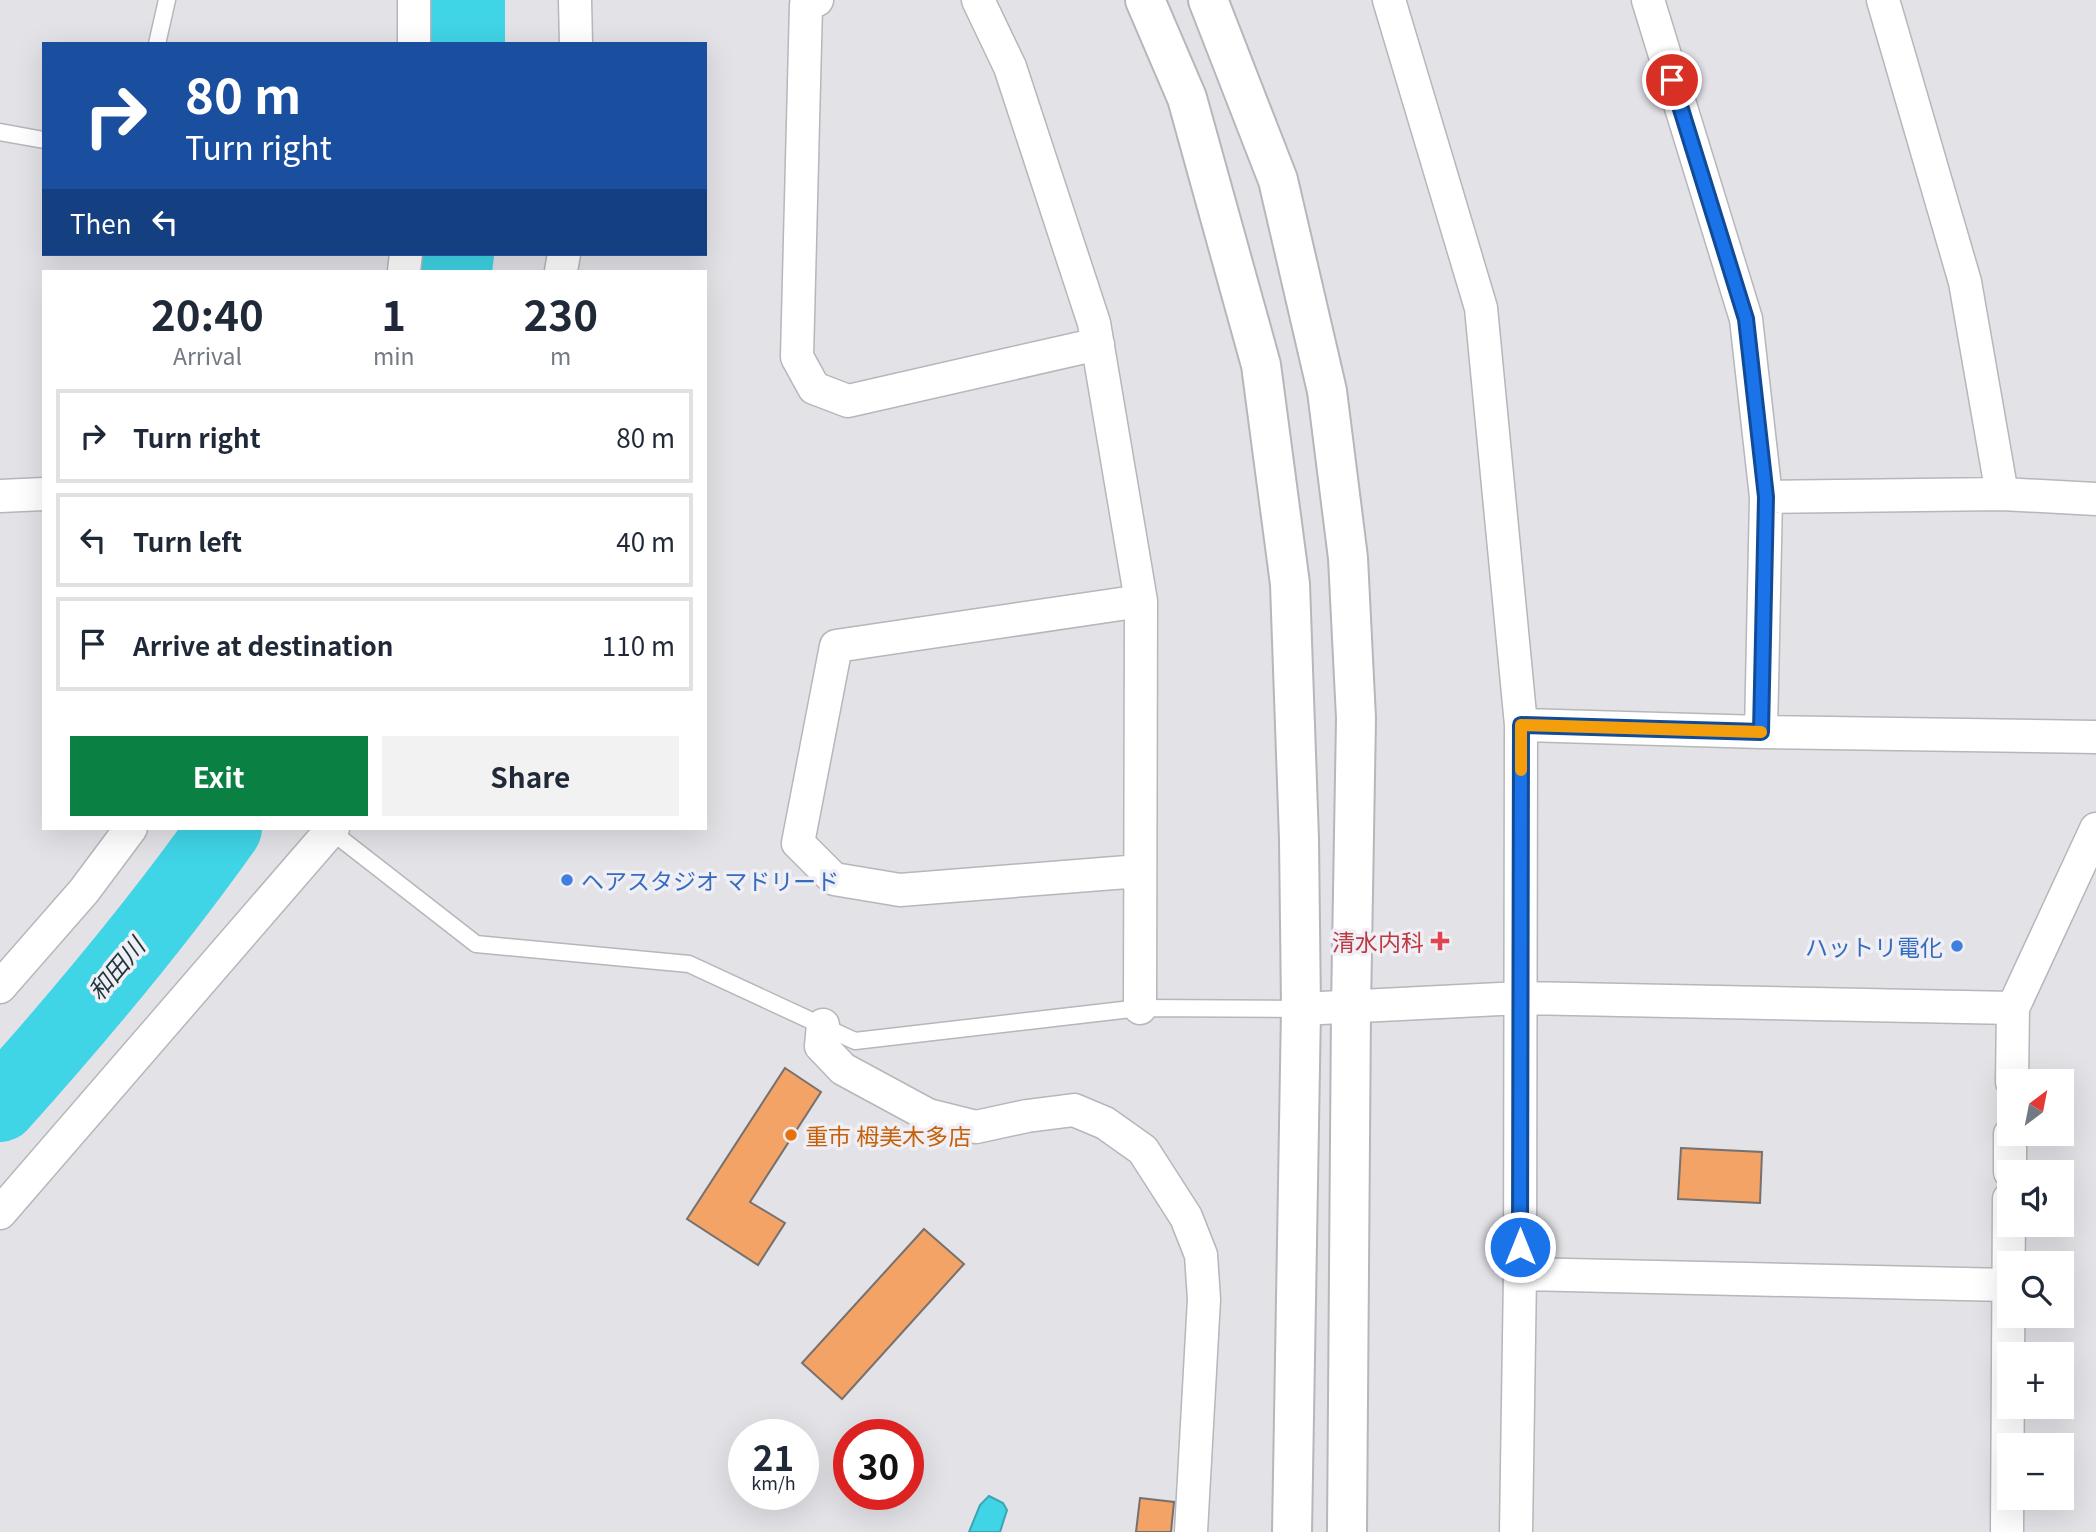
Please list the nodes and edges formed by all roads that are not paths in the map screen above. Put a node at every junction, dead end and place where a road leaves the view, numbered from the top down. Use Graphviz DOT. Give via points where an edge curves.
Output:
graph roads {
  1 [pos="167,0"];
  2 [pos="414,0"];
  3 [pos="575,0"];
  4 [pos="817,0"];
  5 [pos="978,0"];
  6 [pos="1145,0"];
  7 [pos="1208,0"];
  8 [pos="1389,0"];
  9 [pos="1648,0"];
  10 [pos="1883,0"];
  11 [pos="157,42"];
  12 [pos="414,42"];
  13 [pos="576,42"];
  14 [pos="0,132"];
  15 [pos="42,141"];
  16 [pos="1098,344"];
  17 [pos="42,494"];
  18 [pos="2002,494"];
  19 [pos="0,496"];
  20 [pos="1766,497"];
  21 [pos="2096,499"];
  22 [pos="1141,601"];
  23 [pos="1521,725"];
  24 [pos="1761,732"];
  25 [pos="2096,737"];
  26 [pos="2096,829"];
  27 [pos="130,830"];
  28 [pos="330,830"];
  29 [pos="332,830"];
  30 [pos="1140,871"];
  31 [pos="0,986"];
  32 [pos="1520,998"];
  33 [pos="1351,1007"];
  34 [pos="1140,1008"];
  35 [pos="2013,1008"];
  36 [pos="1301,1009"];
  37 [pos="823,1025"];
  38 [pos="2011,1069"];
  39 [pos="0,1213"];
  40 [pos="1520,1274"];
  41 [pos="1997,1285"];
  42 [pos="2007,1328"];
  43 [pos="1191,1532"];
  44 [pos="1292,1532"];
  45 [pos="1347,1532"];
  46 [pos="1516,1532"];
  47 [pos="2007,1532"];
  1 -- 11 [label="lane"];
  2 -- 12 [label="street"];
  3 -- 13 [label="street"];
  4 -- 16 [label="street" via="806,5 797,356 814,388 848,401"];
  5 -- 16 [label="street" via="1010,67"];
  6 -- 36 [label="street" via="1187,98 1261,365 1290,584"];
  7 -- 33 [label="street" via="1278,180 1327,391 1348,558 1356,718"];
  8 -- 23 [label="street" via="1481,308"];
  9 -- 20 [label="street" via="1746,319"];
  10 -- 18 [label="street" via="1965,282"];
  14 -- 15 [label="lane"];
  16 -- 22 [label="street"];
  17 -- 19 [label="street"];
  18 -- 20 [label="street"];
  18 -- 21 [label="street"];
  20 -- 24 [label="street"];
  22 -- 30 [label="street"];
  22 -- 30 [label="street" via="836,646 798,844 834,879 900,890"];
  23 -- 24 [label="street"];
  23 -- 32 [label="street"];
  24 -- 25 [label="street"];
  26 -- 35 [label="street"];
  27 -- 31 [label="street" via="84,891"];
  28 -- 39 [label="street"];
  29 -- 37 [label="lane" via="476,944 689,964"];
  30 -- 34 [label="street"];
  32 -- 33 [label="street"];
  32 -- 35 [label="street"];
  32 -- 40 [label="street"];
  33 -- 36 [label="street"];
  33 -- 45 [label="street"];
  34 -- 36 [label="lane"];
  34 -- 37 [label="lane" via="855,1041"];
  35 -- 38 [label="street"];
  36 -- 44 [label="street"];
  37 -- 43 [label="street" via="821,1046 843,1069 928,1115 976,1127 1074,1111 1105,1123 1143,1150 1186,1217 1201,1255 1204,1299"];
  40 -- 41 [label="street"];
  40 -- 46 [label="street"];
  42 -- 47 [label="street"];
}
